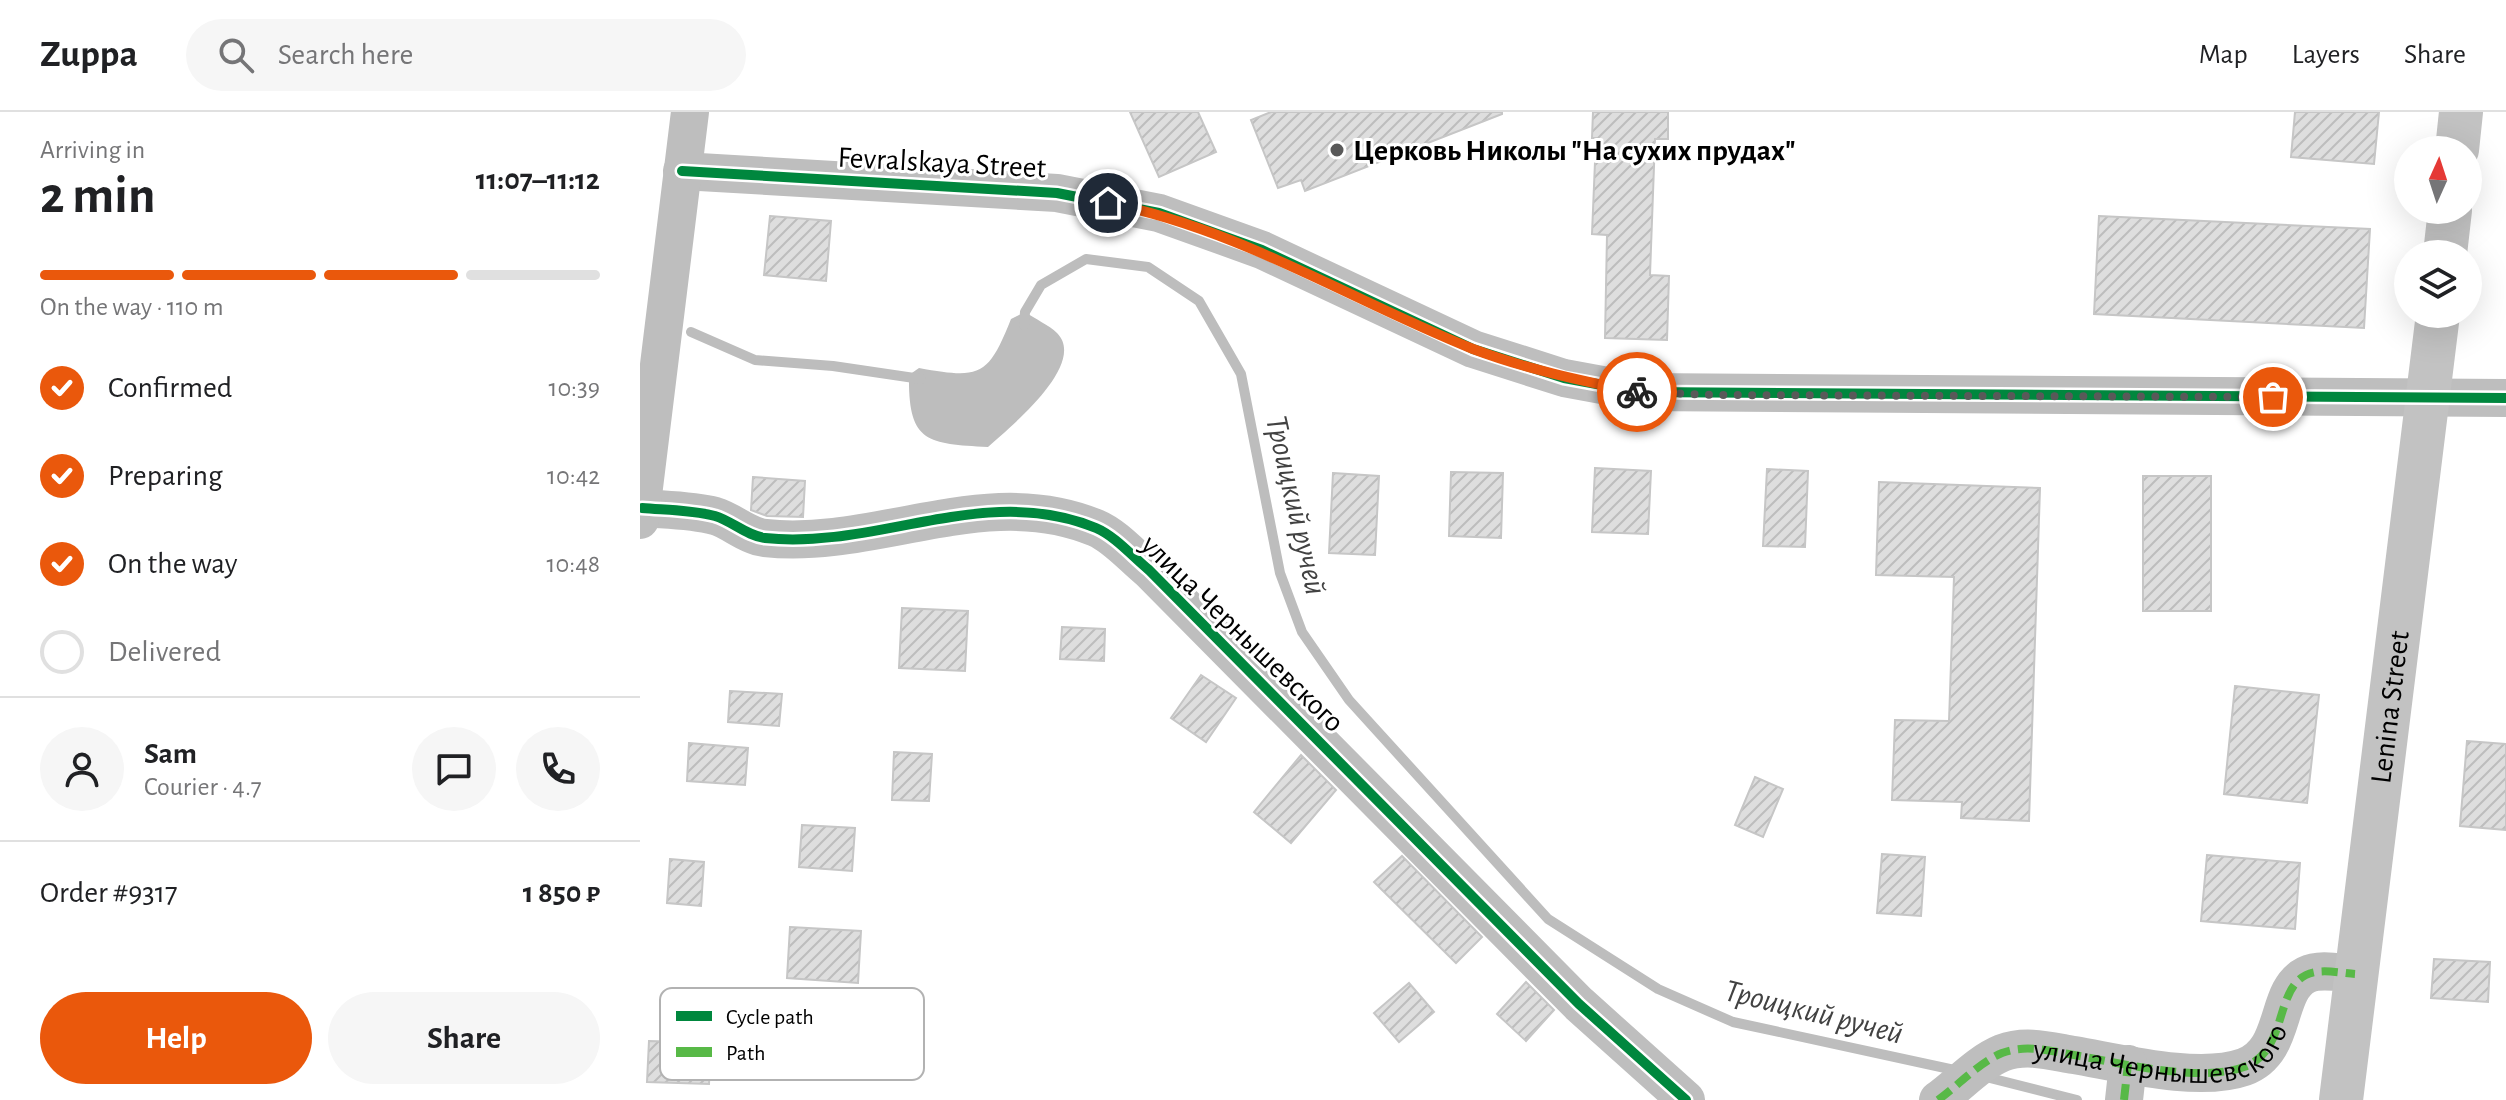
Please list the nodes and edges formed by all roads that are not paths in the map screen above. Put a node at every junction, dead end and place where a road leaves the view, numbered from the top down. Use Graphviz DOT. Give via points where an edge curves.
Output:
graph roads {
  1 [pos="690,112"];
  2 [pos="2461,112"];
  3 [pos="2458,136"];
  4 [pos="682,171"];
  5 [pos="2436,328"];
  6 [pos="2428,397"];
  7 [pos="2506,398"];
  8 [pos="647,408"];
  9 [pos="641,514"];
  10 [pos="2355,974"];
  11 [pos="2126,1085"];
  12 [pos="1940,1098"];
  13 [pos="1686,1100"];
  14 [pos="2341,1100"];
  1 -- 4 [label="street"];
  2 -- 3 [label="street"];
  4 -- 6 [label="street, Fevralskaya Street" via="1057,193 1159,213 1262,250 1473,349 1564,378 1640,392"];
  4 -- 8 [label="street"];
  5 -- 6 [label="street, Lenina Street"];
  6 -- 7 [label="street, Fevralskaya Street"];
  6 -- 10 [label="street, Lenina Street"];
  8 -- 9 [label="street"];
  9 -- 13 [label="street, улица Чернышевского" via="715,516 761,538 835,539 988,511 1045,513 1099,529 1149,570 1579,1004"];
  10 -- 11 [label="street, улица Чернышевского" via="2305,975 2294,985 2270,1049 2246,1066"];
  10 -- 14 [label="street, Lenina Street"];
  11 -- 12 [label="street, улица Чернышевского" via="2033,1048 2004,1052 1983,1063"];
}
